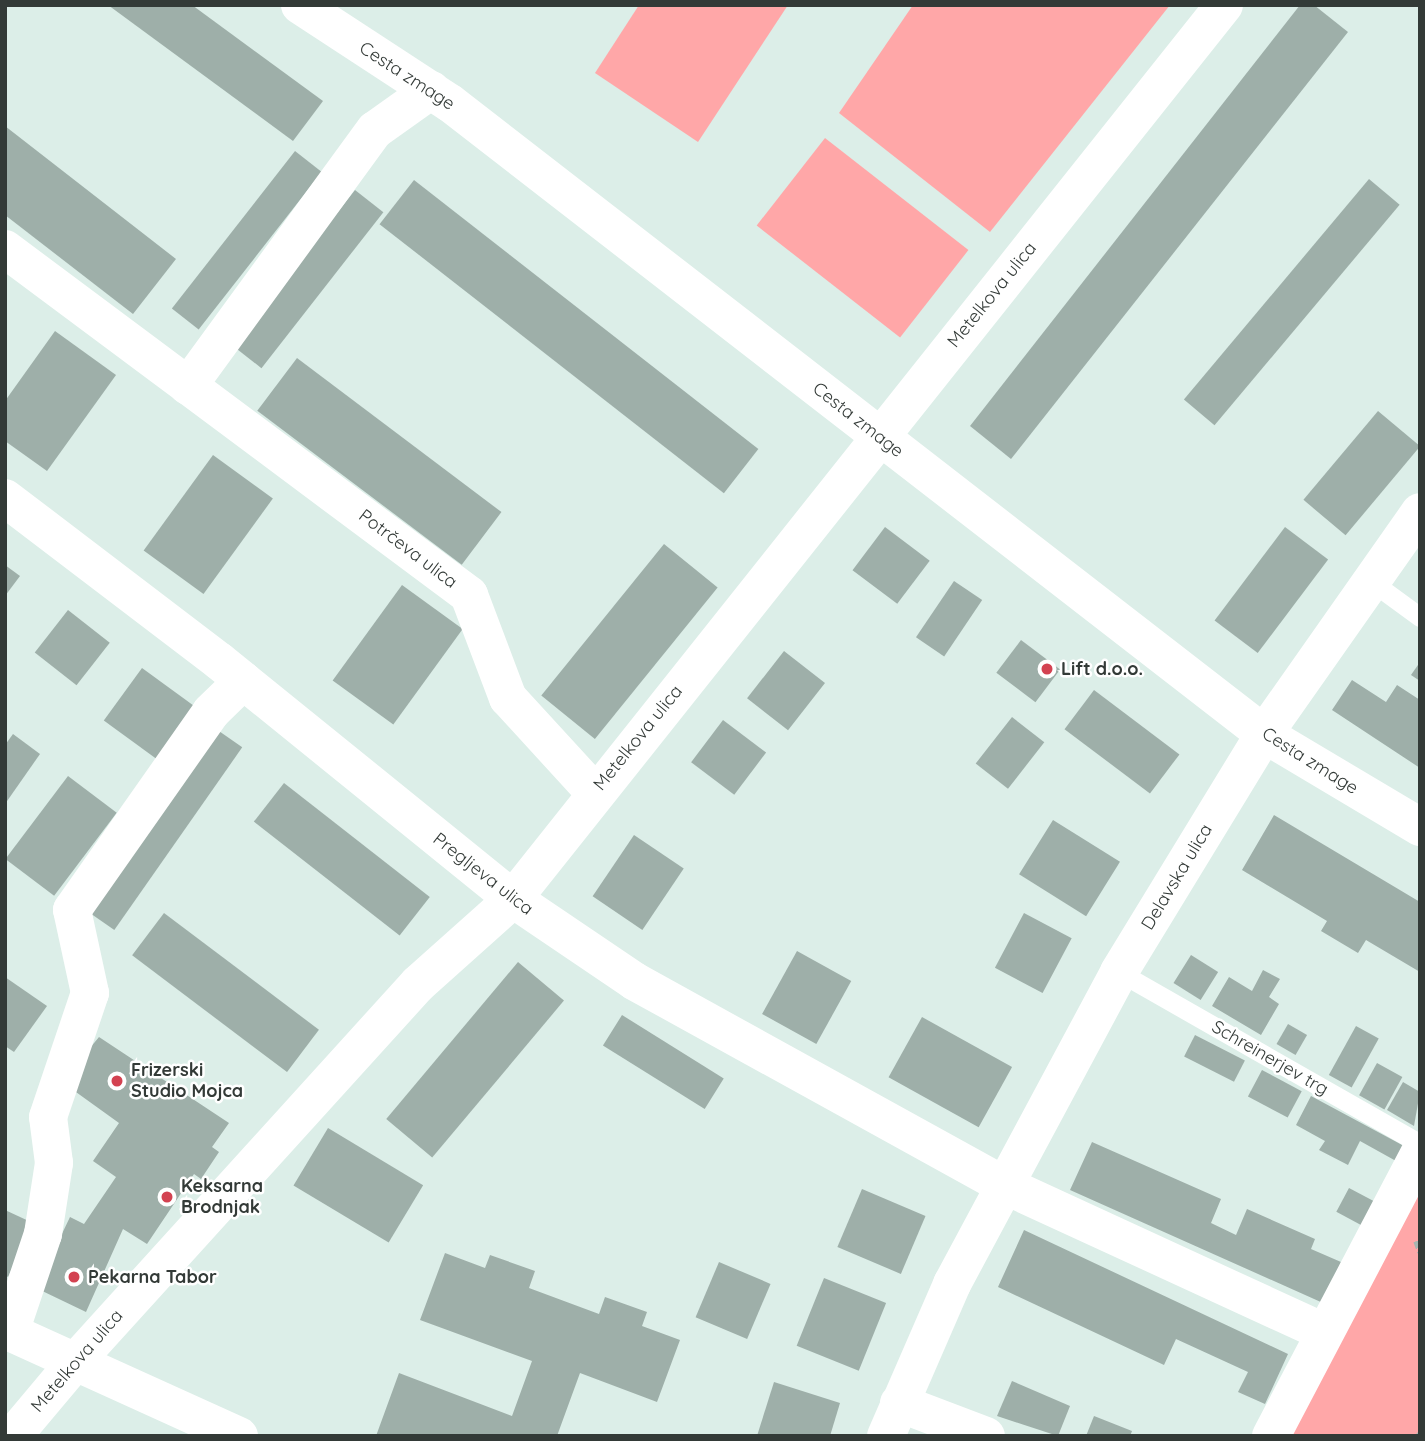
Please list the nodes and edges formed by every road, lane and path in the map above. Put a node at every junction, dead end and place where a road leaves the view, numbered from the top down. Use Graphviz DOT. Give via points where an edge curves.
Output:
graph roads {
  1 [pos="300,5"];
  2 [pos="1224,5"];
  3 [pos="431,90"];
  4 [pos="5,249"];
  5 [pos="188,386"];
  6 [pos="879,436"];
  7 [pos="5,498"];
  8 [pos="1420,512"];
  9 [pos="1368,579"];
  10 [pos="1420,617"];
  11 [pos="243,681"];
  12 [pos="1264,734"];
  13 [pos="594,792"];
  14 [pos="1420,827"];
  15 [pos="513,899"];
  16 [pos="1119,972"];
  17 [pos="1420,1144"];
  18 [pos="1420,1152"];
  19 [pos="1004,1185"];
  20 [pos="7,1331"];
  21 [pos="1321,1331"];
  22 [pos="76,1361"];
  23 [pos="892,1419"];
  24 [pos="13,1436"];
  25 [pos="239,1436"];
  26 [pos="986,1436"];
  27 [pos="1271,1436"];
  1 -- 3 [label="street, Cesta zmage"];
  2 -- 6 [label="street, Metelkova ulica"];
  3 -- 5 [label="street" via="375,130"];
  3 -- 6 [label="street, Cesta zmage"];
  4 -- 5 [label="street, Potrčeva ulica"];
  5 -- 13 [label="street, Potrčeva ulica" via="469,594 508,698"];
  6 -- 12 [label="street, Cesta zmage"];
  6 -- 13 [label="street, Metelkova ulica"];
  7 -- 11 [label="street, Pregljeva ulica"];
  8 -- 9 [label="street, Delavska ulica"];
  9 -- 10 [label="lane"];
  9 -- 12 [label="street, Delavska ulica"];
  11 -- 15 [label="street, Pregljeva ulica"];
  11 -- 20 [label="street" via="211,712 72,910 90,993 48,1117 54,1163 43,1234"];
  12 -- 14 [label="street, Cesta zmage"];
  12 -- 16 [label="street, Delavska ulica"];
  13 -- 15 [label="street, Metelkova ulica"];
  15 -- 19 [label="street, Pregljeva ulica" via="634,981"];
  15 -- 22 [label="street, Metelkova ulica" via="418,984"];
  16 -- 17 [label="lane, Schreinerjev trg"];
  16 -- 19 [label="street, Delavska ulica"];
  18 -- 21 [label="street"];
  19 -- 21 [label="street"];
  19 -- 23 [label="street, Delavska ulica"];
  20 -- 22 [label="street"];
  21 -- 27 [label="street"];
  22 -- 24 [label="street, Metelkova ulica"];
  22 -- 25 [label="street"];
  23 -- 26 [label="street"];
}
